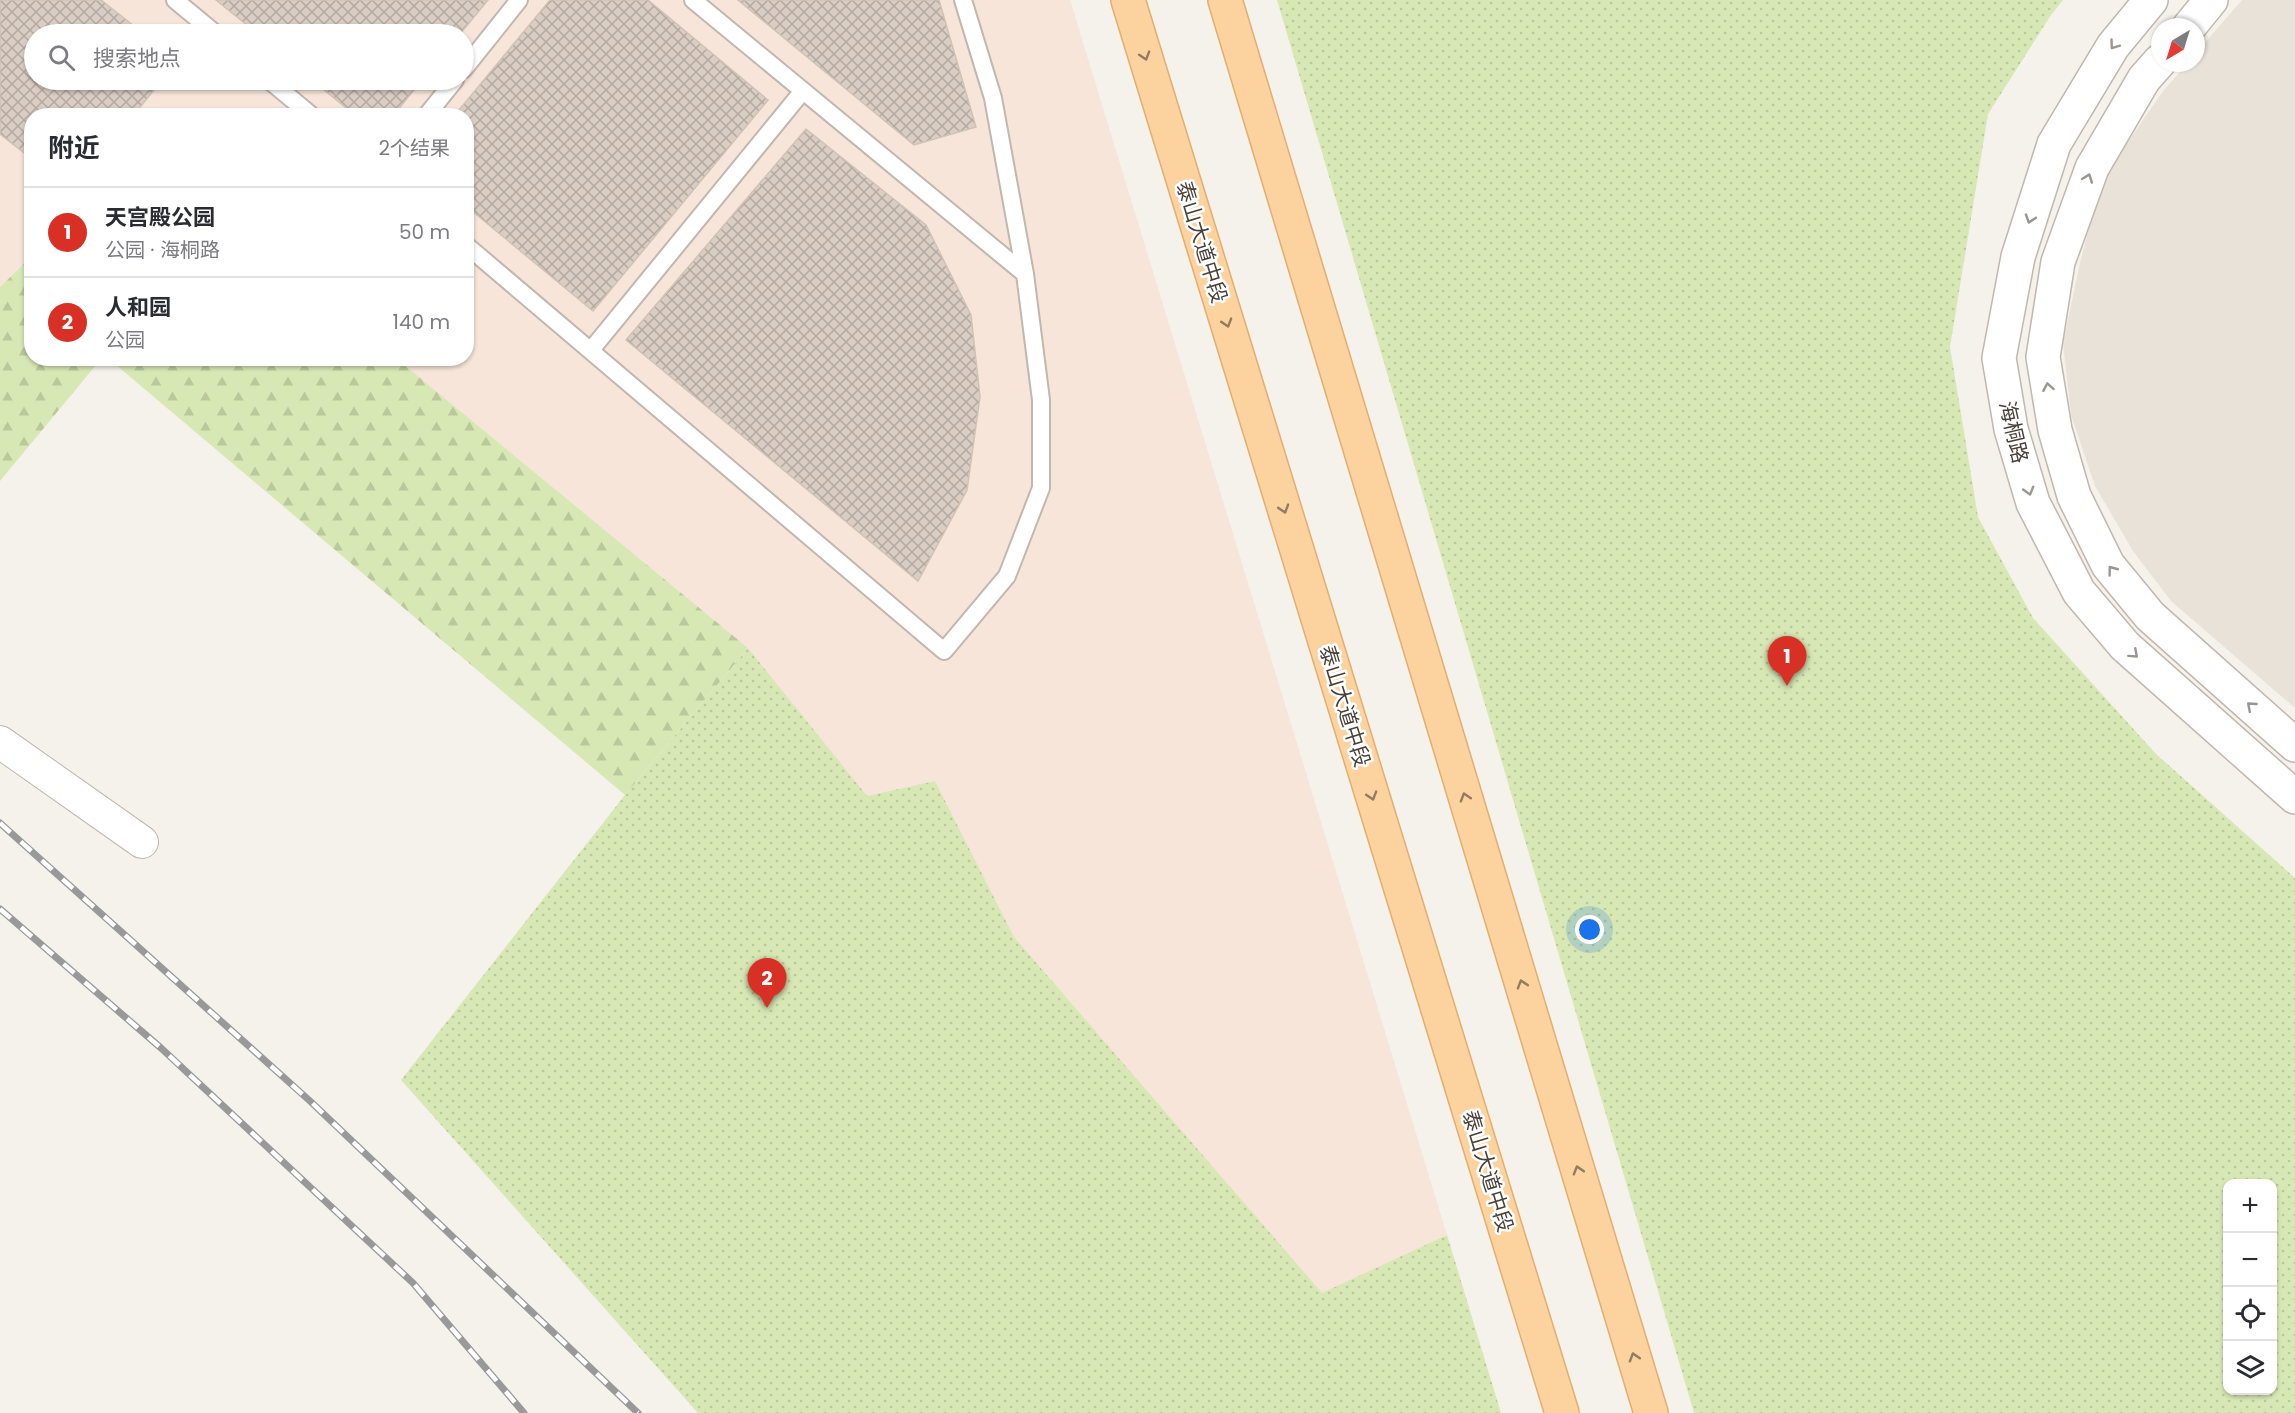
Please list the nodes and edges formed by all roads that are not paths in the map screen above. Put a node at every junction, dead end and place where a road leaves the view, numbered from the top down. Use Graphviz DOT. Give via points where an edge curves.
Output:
graph roads {
  1 [pos="175,0"];
  2 [pos="519,0"];
  3 [pos="693,0"];
  4 [pos="963,0"];
  5 [pos="1128,0"];
  6 [pos="1226,0"];
  7 [pos="2151,0"];
  8 [pos="2211,0"];
  9 [pos="2196,18"];
  10 [pos="204,24"];
  11 [pos="474,56"];
  12 [pos="2151,72"];
  13 [pos="281,90"];
  14 [pos="447,90"];
  15 [pos="802,92"];
  16 [pos="302,108"];
  17 [pos="432,108"];
  18 [pos="474,252"];
  19 [pos="1025,274"];
  20 [pos="591,350"];
  21 [pos="0,742"];
  22 [pos="2295,744"];
  23 [pos="2295,797"];
  24 [pos="142,842"];
  25 [pos="1562,1413"];
  26 [pos="1651,1413"];
  1 -- 10 [label="lane"];
  2 -- 11 [label="lane"];
  3 -- 15 [label="lane"];
  4 -- 19 [label="lane" via="993,98"];
  5 -- 25 [label="main road, 泰山大道中段, one-way"];
  26 -- 6 [label="main road, one-way"];
  7 -- 23 [label="street, 海桐路, one-way" via="2113,46 2054,144 2018,256 1999,358 2011,429 2032,503 2079,592 2125,646"];
  8 -- 9 [label="street"];
  22 -- 12 [label="street, 海桐路, one-way" via="2150,616 2108,565 2074,496 2055,430 2043,357 2058,262 2092,168"];
  13 -- 16 [label="lane"];
  14 -- 17 [label="lane"];
  15 -- 19 [label="lane"];
  15 -- 20 [label="lane"];
  18 -- 20 [label="lane"];
  19 -- 20 [label="lane" via="1041,400 1041,488 1008,576 944,651"];
  21 -- 24 [label="street"];
}
